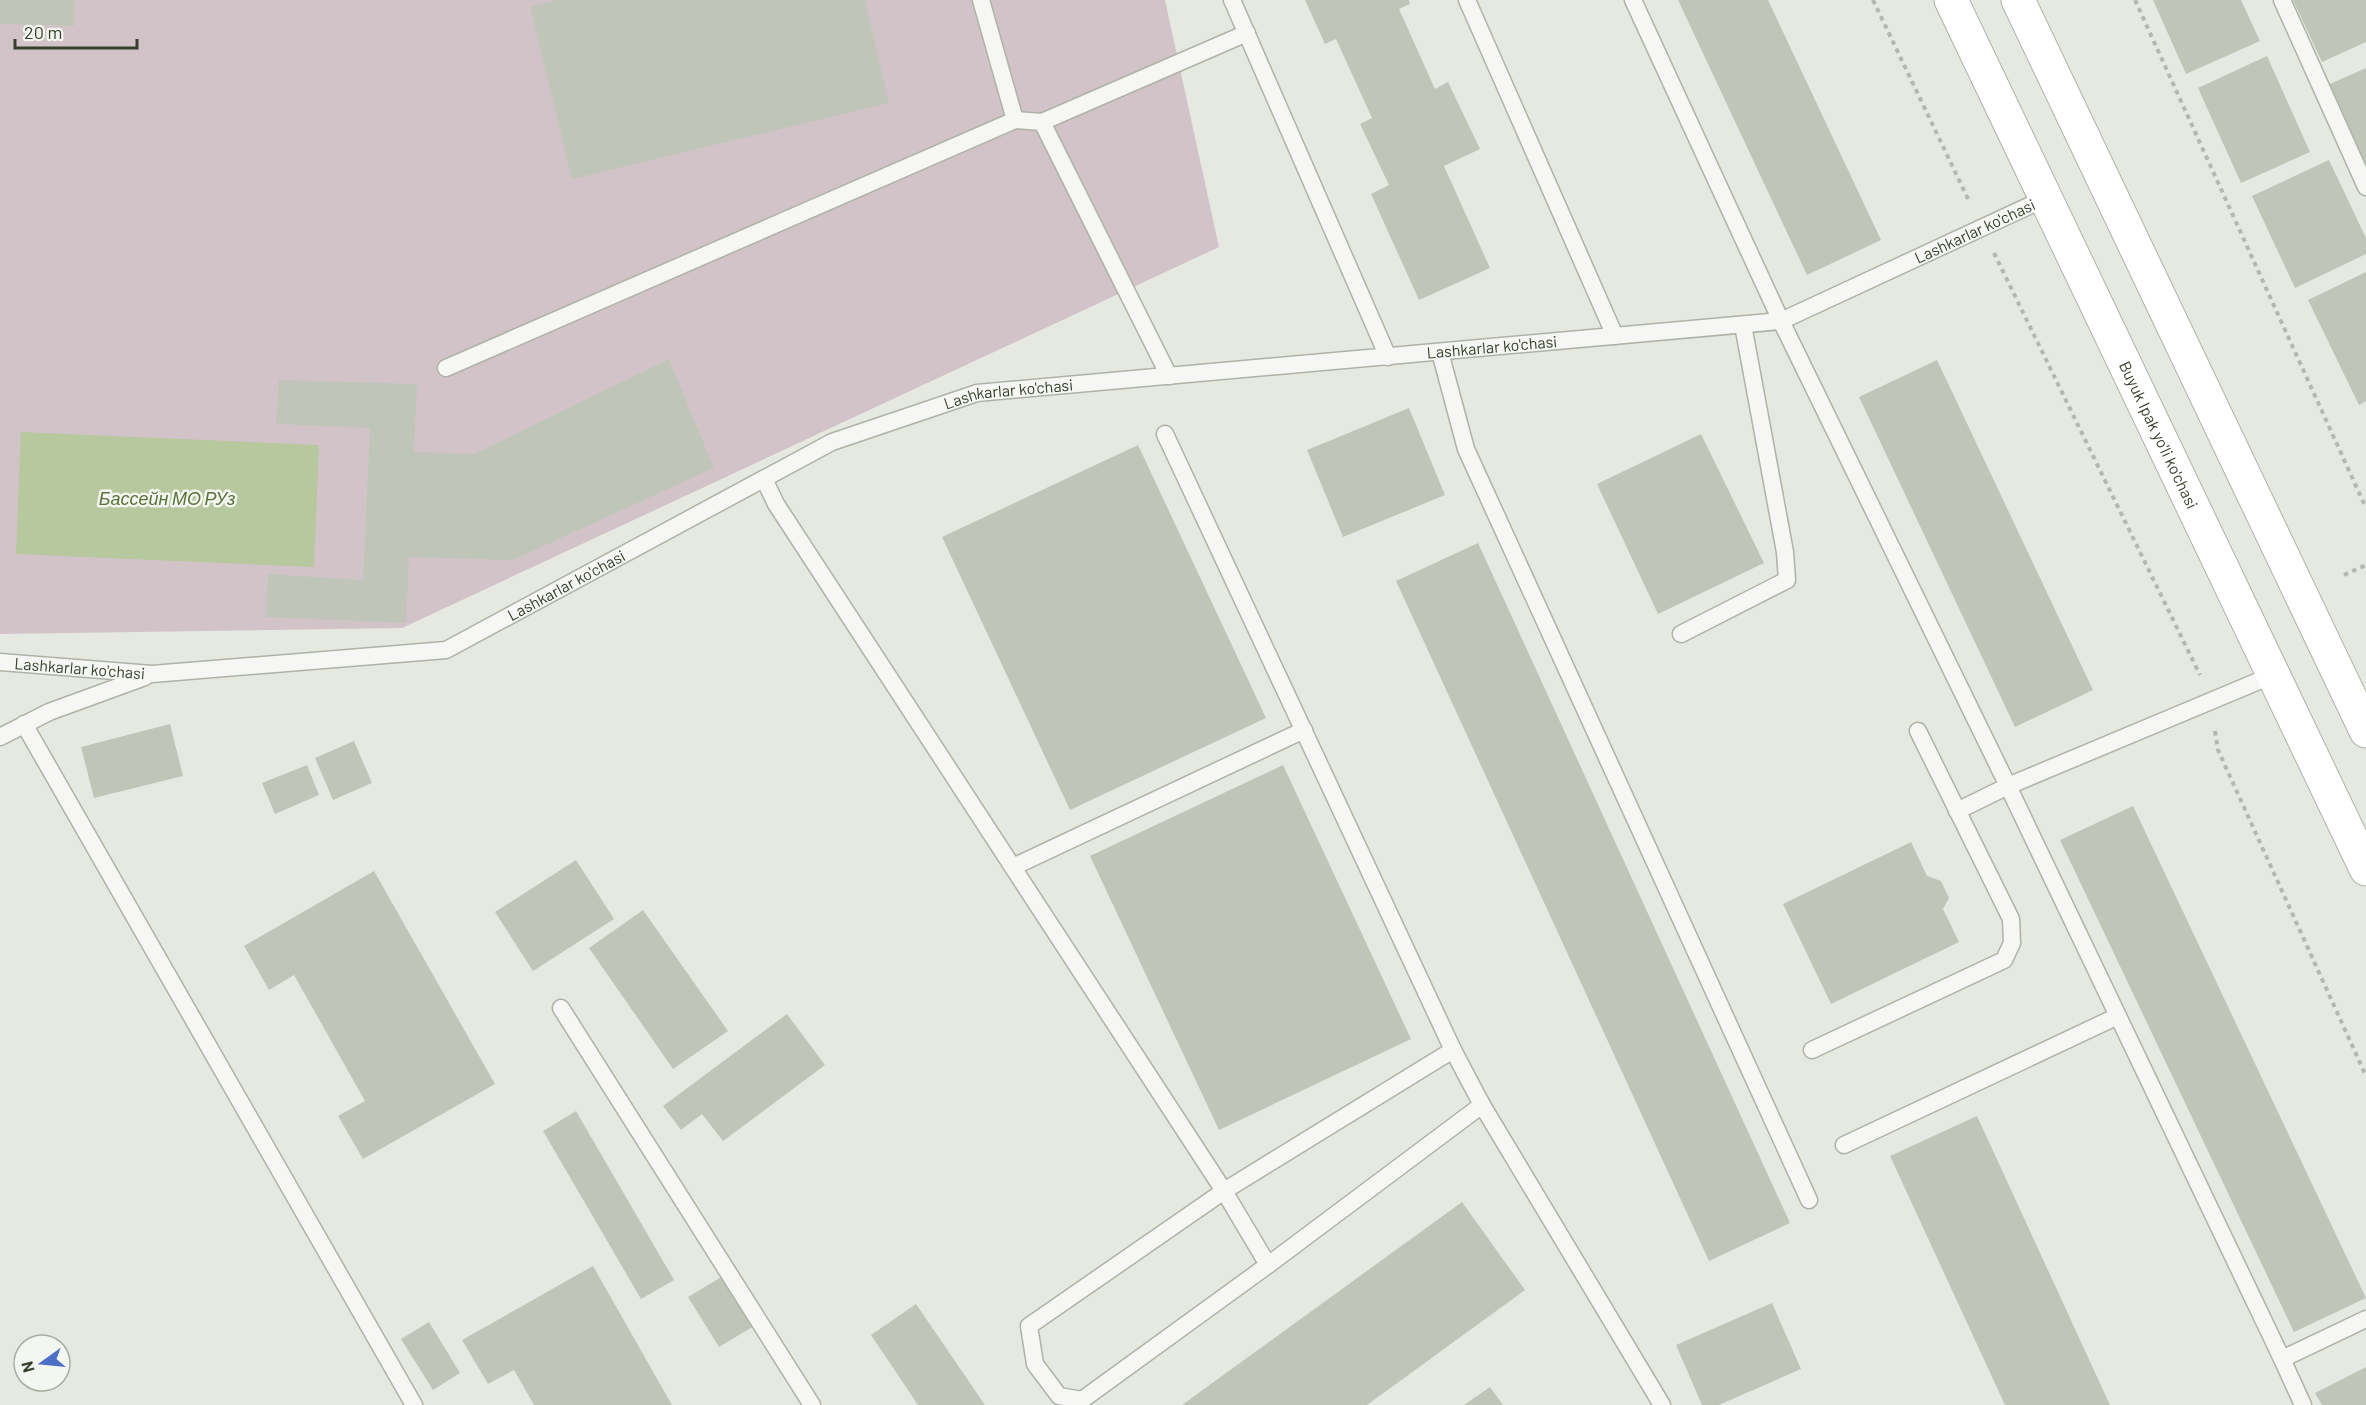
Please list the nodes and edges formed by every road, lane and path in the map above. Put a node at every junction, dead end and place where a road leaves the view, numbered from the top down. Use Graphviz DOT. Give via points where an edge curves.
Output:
graph roads {
  1 [pos="981,0"];
  2 [pos="1232,0"];
  3 [pos="1467,0"];
  4 [pos="1633,0"];
  5 [pos="1873,0"];
  6 [pos="1951,0"];
  7 [pos="2018,0"];
  8 [pos="2135,0"];
  9 [pos="2282,0"];
  10 [pos="1246,33"];
  11 [pos="1016,120"];
  12 [pos="1042,122"];
  13 [pos="2366,187"];
  14 [pos="2046,198"];
  15 [pos="1982,228"];
  16 [pos="1782,321"];
  17 [pos="1743,325"];
  18 [pos="1615,336"];
  19 [pos="1440,352"];
  20 [pos="1388,357"];
  21 [pos="447,368"];
  22 [pos="1169,376"];
  23 [pos="1165,434"];
  24 [pos="764,479"];
  25 [pos="2366,508"];
  26 [pos="2366,564"];
  27 [pos="2344,575"];
  28 [pos="1681,634"];
  29 [pos="0,663"];
  30 [pos="152,674"];
  31 [pos="2273,675"];
  32 [pos="2210,699"];
  33 [pos="24,724"];
  34 [pos="1304,730"];
  35 [pos="1918,731"];
  36 [pos="2366,731"];
  37 [pos="0,737"];
  38 [pos="2008,786"];
  39 [pos="1957,811"];
  40 [pos="1013,867"];
  41 [pos="2366,869"];
  42 [pos="561,1008"];
  43 [pos="2118,1016"];
  44 [pos="1453,1050"];
  45 [pos="1812,1050"];
  46 [pos="2366,1076"];
  47 [pos="1482,1105"];
  48 [pos="1844,1145"];
  49 [pos="1224,1191"];
  50 [pos="1809,1200"];
  51 [pos="1268,1265"];
  52 [pos="2366,1318"];
  53 [pos="2282,1359"];
  54 [pos="414,1405"];
  55 [pos="812,1405"];
  56 [pos="1662,1405"];
  57 [pos="2303,1405"];
  1 -- 11 [label="lane"];
  2 -- 10 [label="lane"];
  3 -- 18 [label="lane"];
  4 -- 16 [label="lane"];
  5 -- 15 [label="path"];
  6 -- 14 [label="main road, Buyuk Ipak yo'li ko'chasi"];
  7 -- 36 [label="main road"];
  8 -- 25 [label="path"];
  9 -- 13 [label="lane"];
  10 -- 12 [label="lane"];
  10 -- 20 [label="lane"];
  11 -- 12 [label="lane"];
  11 -- 21 [label="lane"];
  12 -- 22 [label="lane"];
  14 -- 15 [label="lane, Lashkarlar ko'chasi"];
  14 -- 31 [label="main road, Buyuk Ipak yo'li ko'chasi"];
  15 -- 16 [label="lane, Lashkarlar ko'chasi"];
  15 -- 32 [label="path"];
  16 -- 17 [label="lane, Lashkarlar ko'chasi"];
  16 -- 38 [label="lane"];
  17 -- 18 [label="lane, Lashkarlar ko'chasi"];
  17 -- 28 [label="lane" via="1787,580"];
  18 -- 19 [label="lane, Lashkarlar ko'chasi"];
  19 -- 20 [label="lane, Lashkarlar ko'chasi"];
  19 -- 50 [label="lane" via="1466,449"];
  20 -- 22 [label="lane, Lashkarlar ko'chasi"];
  22 -- 24 [label="lane, Lashkarlar ko'chasi" via="977,393 832,441"];
  23 -- 34 [label="lane"];
  24 -- 30 [label="lane, Lashkarlar ko'chasi" via="446,650"];
  24 -- 40 [label="lane" via="776,504"];
  26 -- 27 [label="path"];
  29 -- 30 [label="lane, Lashkarlar ko'chasi"];
  30 -- 33 [label="lane"];
  31 -- 32 [label="lane"];
  31 -- 41 [label="main road, Buyuk Ipak yo'li ko'chasi"];
  32 -- 38 [label="lane"];
  32 -- 46 [label="path" via="2218,750"];
  33 -- 37 [label="lane"];
  33 -- 54 [label="lane"];
  34 -- 40 [label="lane"];
  34 -- 44 [label="lane"];
  35 -- 39 [label="lane"];
  38 -- 39 [label="lane"];
  38 -- 43 [label="lane"];
  39 -- 45 [label="lane" via="2011,920 2012,943 2004,960"];
  40 -- 49 [label="lane"];
  42 -- 55 [label="lane"];
  43 -- 48 [label="lane"];
  43 -- 53 [label="lane"];
  44 -- 47 [label="lane"];
  44 -- 49 [label="lane"];
  47 -- 51 [label="lane"];
  47 -- 56 [label="lane"];
  49 -- 51 [label="lane"];
  49 -- 51 [label="lane" via="1029,1326 1035,1364 1059,1396 1082,1400"];
  52 -- 53 [label="lane"];
  53 -- 57 [label="lane"];
}
